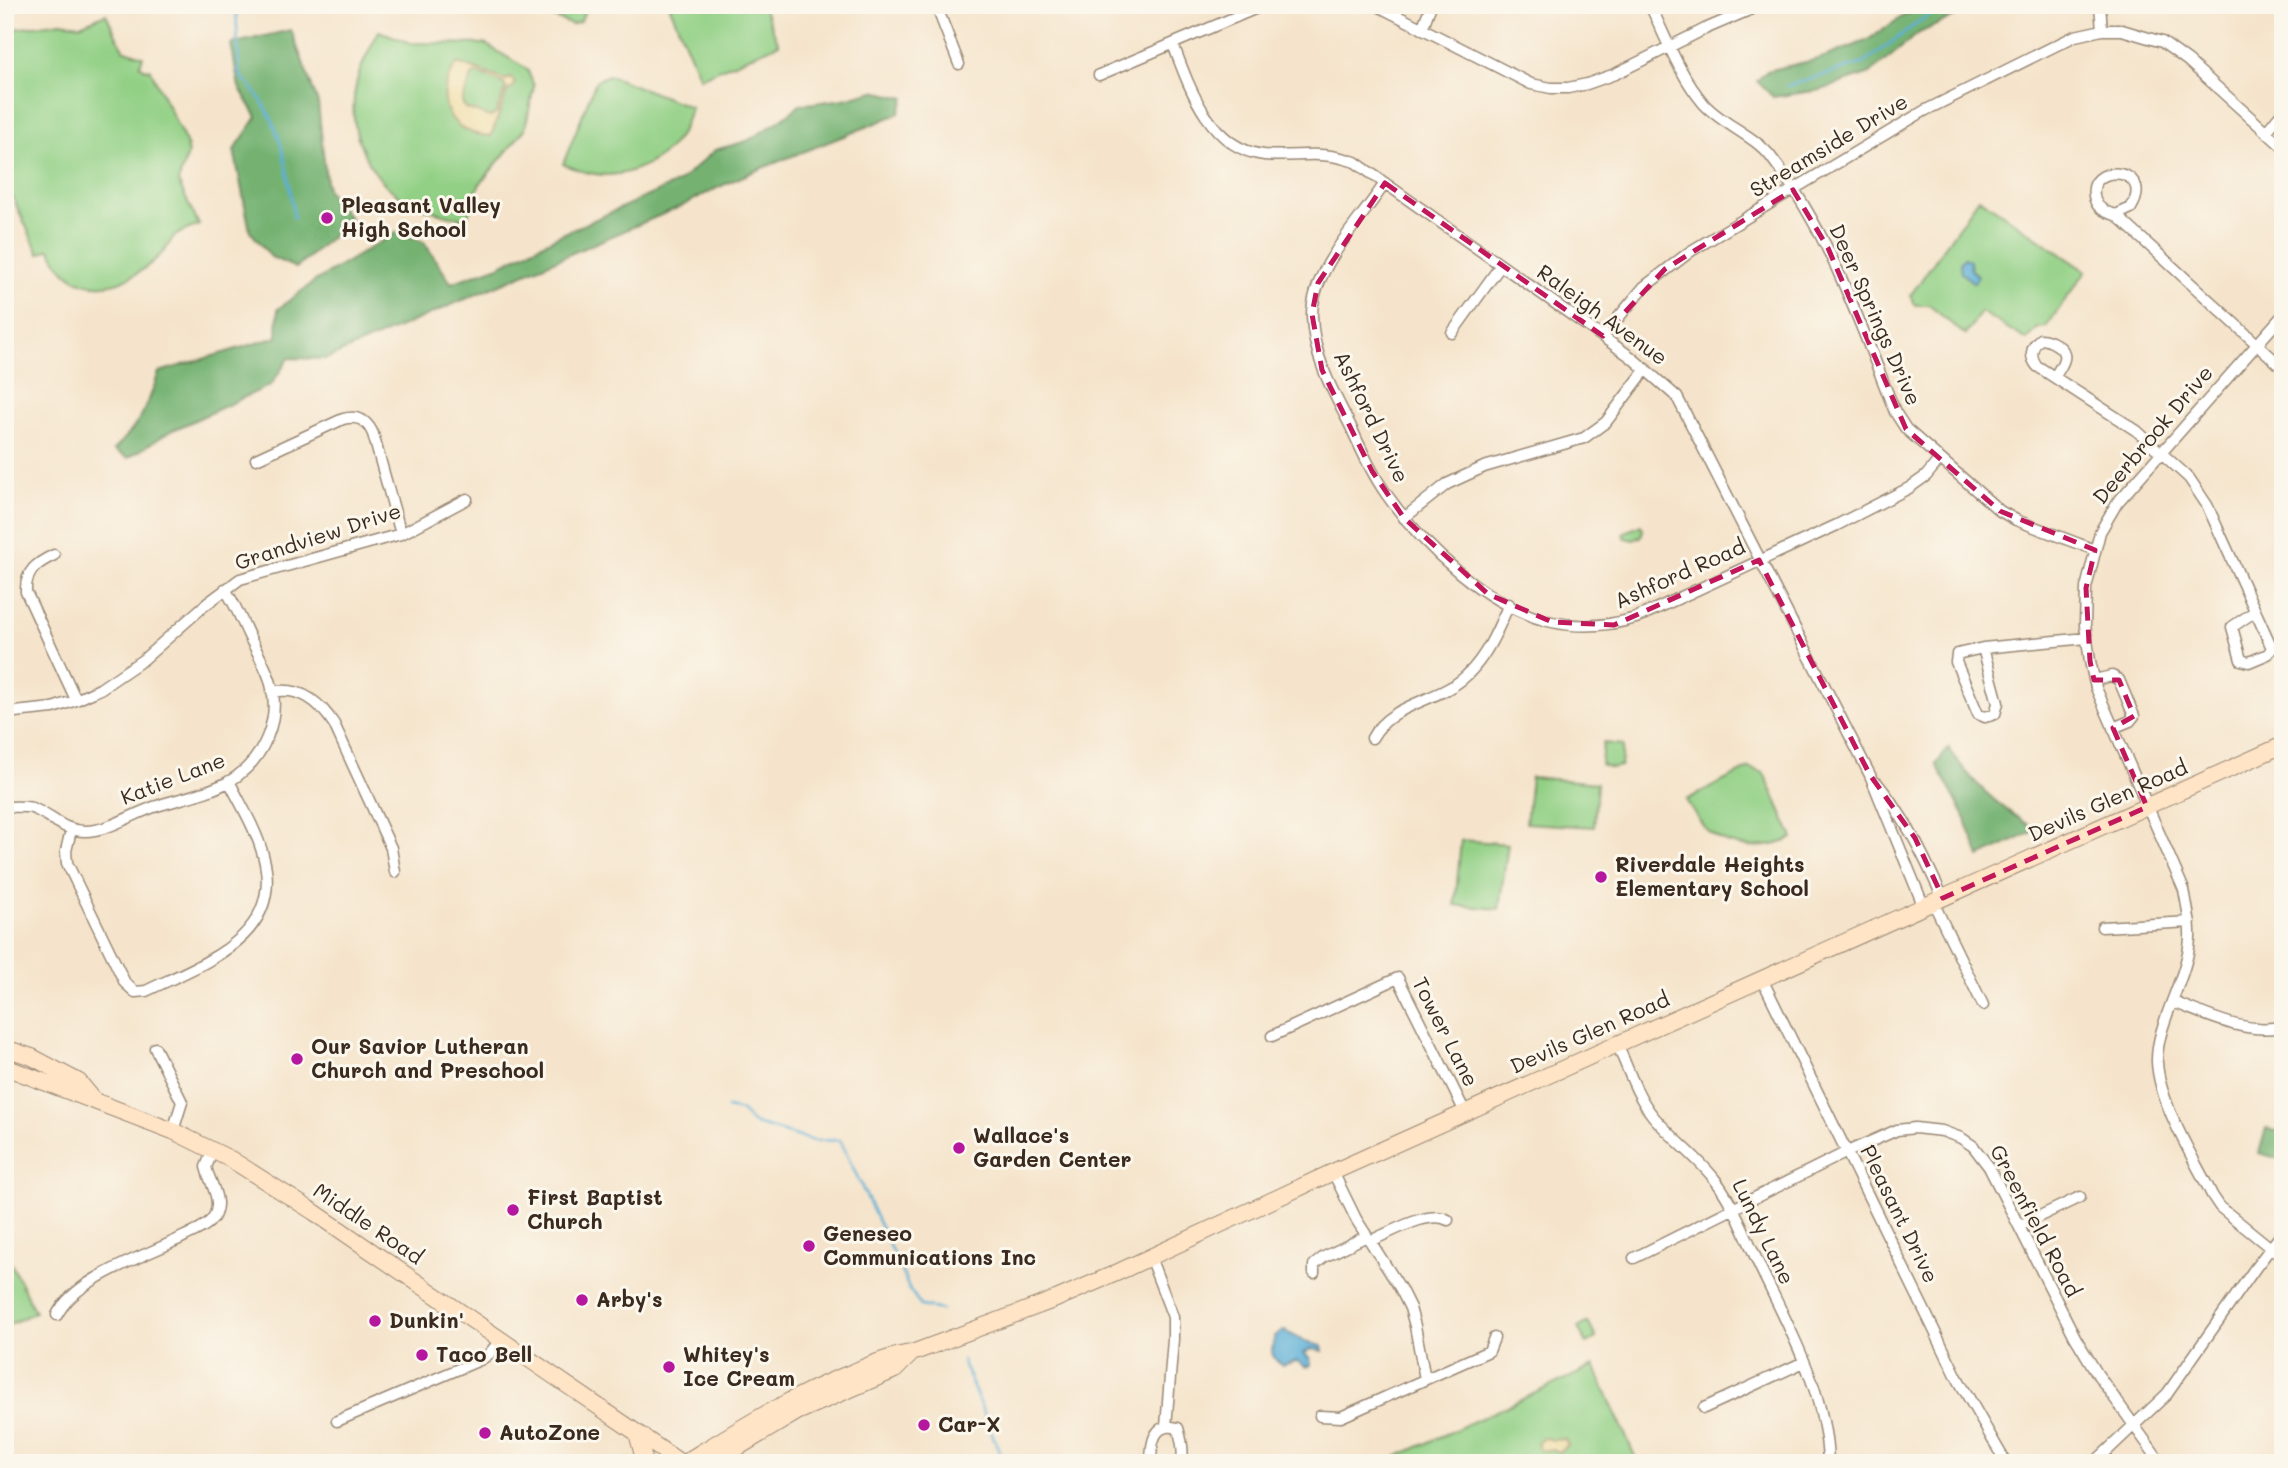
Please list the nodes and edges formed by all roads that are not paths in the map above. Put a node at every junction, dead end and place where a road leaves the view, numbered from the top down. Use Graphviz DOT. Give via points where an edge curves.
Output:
graph roads {
  1 [pos="936,5"];
  2 [pos="1264,5"];
  3 [pos="1376,5"];
  4 [pos="1431,5"];
  5 [pos="1650,5"];
  6 [pos="1760,5"];
  7 [pos="2100,5"];
  8 [pos="1422,29"];
  9 [pos="2102,30"];
  10 [pos="1173,44"];
  11 [pos="1670,46"];
  12 [pos="958,64"];
  13 [pos="1099,75"];
  14 [pos="2283,111"];
  15 [pos="2266,132"];
  16 [pos="2283,147"];
  17 [pos="1385,183"];
  18 [pos="1793,190"];
  19 [pos="2116,215"];
  20 [pos="1501,265"];
  21 [pos="2283,315"];
  22 [pos="1452,334"];
  23 [pos="1602,336"];
  24 [pos="2257,344"];
  25 [pos="2283,368"];
  26 [pos="1646,369"];
  27 [pos="2055,376"];
  28 [pos="2160,452"];
  29 [pos="256,459"];
  30 [pos="1940,460"];
  31 [pos="467,499"];
  32 [pos="1404,518"];
  33 [pos="401,534"];
  34 [pos="2095,550"];
  35 [pos="54,555"];
  36 [pos="1759,560"];
  37 [pos="225,589"];
  38 [pos="1510,604"];
  39 [pos="2254,612"];
  40 [pos="2087,639"];
  41 [pos="1983,648"];
  42 [pos="2094,680"];
  43 [pos="272,692"];
  44 [pos="76,700"];
  45 [pos="5,712"];
  46 [pos="2113,728"];
  47 [pos="1372,738"];
  48 [pos="2282,748"];
  49 [pos="1870,775"];
  50 [pos="229,781"];
  51 [pos="5,807"];
  52 [pos="2147,807"];
  53 [pos="72,830"];
  54 [pos="395,872"];
  55 [pos="1933,902"];
  56 [pos="2190,922"];
  57 [pos="2102,928"];
  58 [pos="1762,979"];
  59 [pos="2173,1002"];
  60 [pos="1983,1005"];
  61 [pos="2281,1027"];
  62 [pos="1272,1037"];
  63 [pos="1617,1044"];
  64 [pos="5,1048"];
  65 [pos="155,1048"];
  66 [pos="5,1067"];
  67 [pos="96,1102"];
  68 [pos="1465,1112"];
  69 [pos="173,1131"];
  70 [pos="213,1150"];
  71 [pos="1847,1152"];
  72 [pos="1333,1172"];
  73 [pos="2080,1197"];
  74 [pos="1733,1209"];
  75 [pos="1448,1220"];
  76 [pos="2019,1226"];
  77 [pos="2283,1232"];
  78 [pos="1368,1238"];
  79 [pos="2270,1248"];
  80 [pos="1150,1257"];
  81 [pos="1634,1258"];
  82 [pos="2283,1258"];
  83 [pos="1314,1273"];
  84 [pos="57,1315"];
  85 [pos="1494,1338"];
  86 [pos="500,1341"];
  87 [pos="912,1353"];
  88 [pos="1804,1362"];
  89 [pos="1425,1379"];
  90 [pos="1704,1408"];
  91 [pos="1320,1416"];
  92 [pos="337,1421"];
  93 [pos="2133,1426"];
  94 [pos="1166,1427"];
  95 [pos="637,1433"];
  96 [pos="645,1463"];
  97 [pos="682,1463"];
  98 [pos="712,1463"];
  99 [pos="1152,1463"];
  100 [pos="1181,1463"];
  101 [pos="1828,1463"];
  102 [pos="2006,1463"];
  103 [pos="2094,1463"];
  104 [pos="2161,1463"];
  1 -- 12 [label="street"];
  2 -- 10 [label="street"];
  3 -- 8 [label="street"];
  4 -- 8 [label="street"];
  5 -- 11 [label="street, Deer Springs Drive"];
  6 -- 11 [label="street"];
  7 -- 9 [label="street"];
  8 -- 11 [label="street" via="1531,84 1551,88 1587,84"];
  9 -- 15 [label="street" via="2122,30 2162,42"];
  9 -- 18 [label="street, Streamside Drive" via="2075,36 1924,111"];
  10 -- 13 [label="street"];
  10 -- 17 [label="street, Raleigh Avenue" via="1202,110 1234,144 1264,155 1339,156"];
  11 -- 18 [label="street, Deer Springs Drive" via="1705,104 1769,155"];
  14 -- 15 [label="street"];
  15 -- 16 [label="street"];
  17 -- 20 [label="street, Raleigh Avenue"];
  17 -- 32 [label="street, Ashford Drive" via="1318,283 1312,314 1322,370 1372,471"];
  18 -- 23 [label="street, Streamside Drive" via="1665,269"];
  18 -- 30 [label="street, Deer Springs Drive" via="1843,279 1895,412 1906,429"];
  19 -- 19 [label="street" via="2102,210 2094,193 2103,176 2113,172 2126,175 2137,193 2131,208"];
  19 -- 24 [label="street"];
  20 -- 22 [label="street"];
  20 -- 23 [label="street, Raleigh Avenue"];
  21 -- 24 [label="street, Deerbrook Drive"];
  23 -- 26 [label="street, Raleigh Avenue"];
  24 -- 25 [label="street"];
  24 -- 28 [label="street, Deerbrook Drive"];
  26 -- 32 [label="street" via="1606,422 1584,438 1484,467 1447,484"];
  26 -- 36 [label="street, Raleigh Avenue" via="1677,397"];
  27 -- 28 [label="street" via="2137,431"];
  28 -- 34 [label="street, Deerbrook Drive" via="2117,503 2100,531"];
  28 -- 39 [label="street" via="2189,478 2207,505"];
  29 -- 33 [label="street" via="343,419 364,420 373,434"];
  30 -- 34 [label="street, Deer Springs Drive" via="2000,511"];
  30 -- 36 [label="street, Ashford Road" via="1909,488"];
  31 -- 33 [label="street, Grandview Drive"];
  32 -- 38 [label="street, Ashford Road" via="1442,558 1488,594"];
  33 -- 37 [label="street, Grandview Drive" via="251,574"];
  34 -- 40 [label="street, Deerbrook Drive" via="2086,588"];
  35 -- 44 [label="street" via="33,567 26,592"];
  36 -- 38 [label="street, Ashford Road" via="1614,625 1552,622"];
  36 -- 49 [label="street, Raleigh Avenue"];
  37 -- 43 [label="street, Katie Lane"];
  37 -- 44 [label="street, Grandview Drive" via="137,665"];
  38 -- 47 [label="street" via="1491,643 1467,675 1378,725"];
  39 -- 39 [label="street" via="2272,648 2249,662 2241,660 2232,627"];
  40 -- 41 [label="street"];
  40 -- 42 [label="street, Deerbrook Drive"];
  41 -- 41 [label="street" via="1957,654 1955,662 1978,714 1985,717 1995,714 1998,703"];
  42 -- 46 [label="street, Deerbrook Drive"];
  42 -- 46 [label="street" via="2112,676 2119,680 2134,716"];
  43 -- 50 [label="street, Katie Lane" via="272,720 262,748"];
  43 -- 54 [label="street" via="299,692 327,712 391,848"];
  44 -- 45 [label="street, Grandview Drive" via="52,709"];
  46 -- 52 [label="street, Deerbrook Drive"];
  48 -- 52 [label="main road, Devils Glen Road"];
  49 -- 55 [label="street, Raleigh Avenue"];
  49 -- 55 [label="street, Raleigh Avenue" via="1915,838"];
  50 -- 53 [label="street, Katie Lane" via="97,830"];
  50 -- 53 [label="street" via="264,855 266,890 258,916 241,940 218,956 146,991 135,992 125,984 67,863"];
  51 -- 53 [label="street" via="32,808"];
  52 -- 55 [label="main road, Devils Glen Road"];
  52 -- 56 [label="street, Deerbrook Drive" via="2184,890"];
  55 -- 58 [label="main road, Devils Glen Road"];
  55 -- 60 [label="street"];
  56 -- 57 [label="street"];
  56 -- 59 [label="street, Deerbrook Drive" via="2190,939"];
  58 -- 63 [label="main road, Devils Glen Road"];
  58 -- 71 [label="street, Pleasant Drive"];
  59 -- 61 [label="street" via="2237,1026 2264,1031"];
  59 -- 79 [label="street, Deerbrook Drive" via="2157,1059 2166,1101 2220,1207"];
  62 -- 68 [label="street, Tower Lane" via="1398,978"];
  63 -- 68 [label="main road, Devils Glen Road"];
  63 -- 74 [label="street, Lundy Lane" via="1653,1116 1706,1168"];
  64 -- 67 [label="main road" via="79,1082"];
  65 -- 69 [label="street" via="182,1102"];
  66 -- 67 [label="main road, Middle Road"];
  67 -- 69 [label="main road, Middle Road"];
  68 -- 72 [label="main road, Devils Glen Road"];
  69 -- 70 [label="main road, Middle Road"];
  70 -- 84 [label="street" via="206,1167 217,1200 212,1219 82,1287"];
  70 -- 86 [label="main road, Middle Road" via="314,1212"];
  71 -- 74 [label="street, Greenfield Road"];
  71 -- 76 [label="street, Greenfield Road" via="1897,1130 1942,1131 1961,1138 1989,1167"];
  71 -- 102 [label="street, Pleasant Drive" via="1958,1379"];
  72 -- 78 [label="street"];
  72 -- 80 [label="main road, Devils Glen Road"];
  73 -- 76 [label="street"];
  74 -- 81 [label="street, Greenfield Road"];
  74 -- 88 [label="street, Lundy Lane"];
  75 -- 78 [label="street" via="1442,1216 1420,1219"];
  76 -- 93 [label="street, Greenfield Road" via="2075,1337"];
  77 -- 79 [label="street"];
  78 -- 83 [label="street" via="1324,1258 1314,1265"];
  78 -- 89 [label="street" via="1410,1308"];
  79 -- 82 [label="street, Deerbrook Drive"];
  79 -- 93 [label="street" via="2167,1394"];
  80 -- 87 [label="main road, Devils Glen Road" via="1056,1299"];
  80 -- 94 [label="street" via="1173,1317"];
  85 -- 89 [label="street" via="1489,1351"];
  86 -- 92 [label="street" via="482,1359"];
  86 -- 95 [label="main road, Middle Road"];
  87 -- 97 [label="main road, Devils Glen Road" via="891,1356 804,1392"];
  87 -- 98 [label="main road, Devils Glen Road" via="895,1370 797,1412"];
  88 -- 90 [label="street"];
  88 -- 101 [label="street, Lundy Lane" via="1820,1401"];
  89 -- 91 [label="street" via="1341,1418"];
  93 -- 103 [label="street"];
  93 -- 104 [label="street, Greenfield Road"];
  94 -- 99 [label="street" via="1154,1434"];
  94 -- 100 [label="street" via="1178,1428"];
  95 -- 96 [label="main road"];
  95 -- 97 [label="main road, Middle Road"];
}
